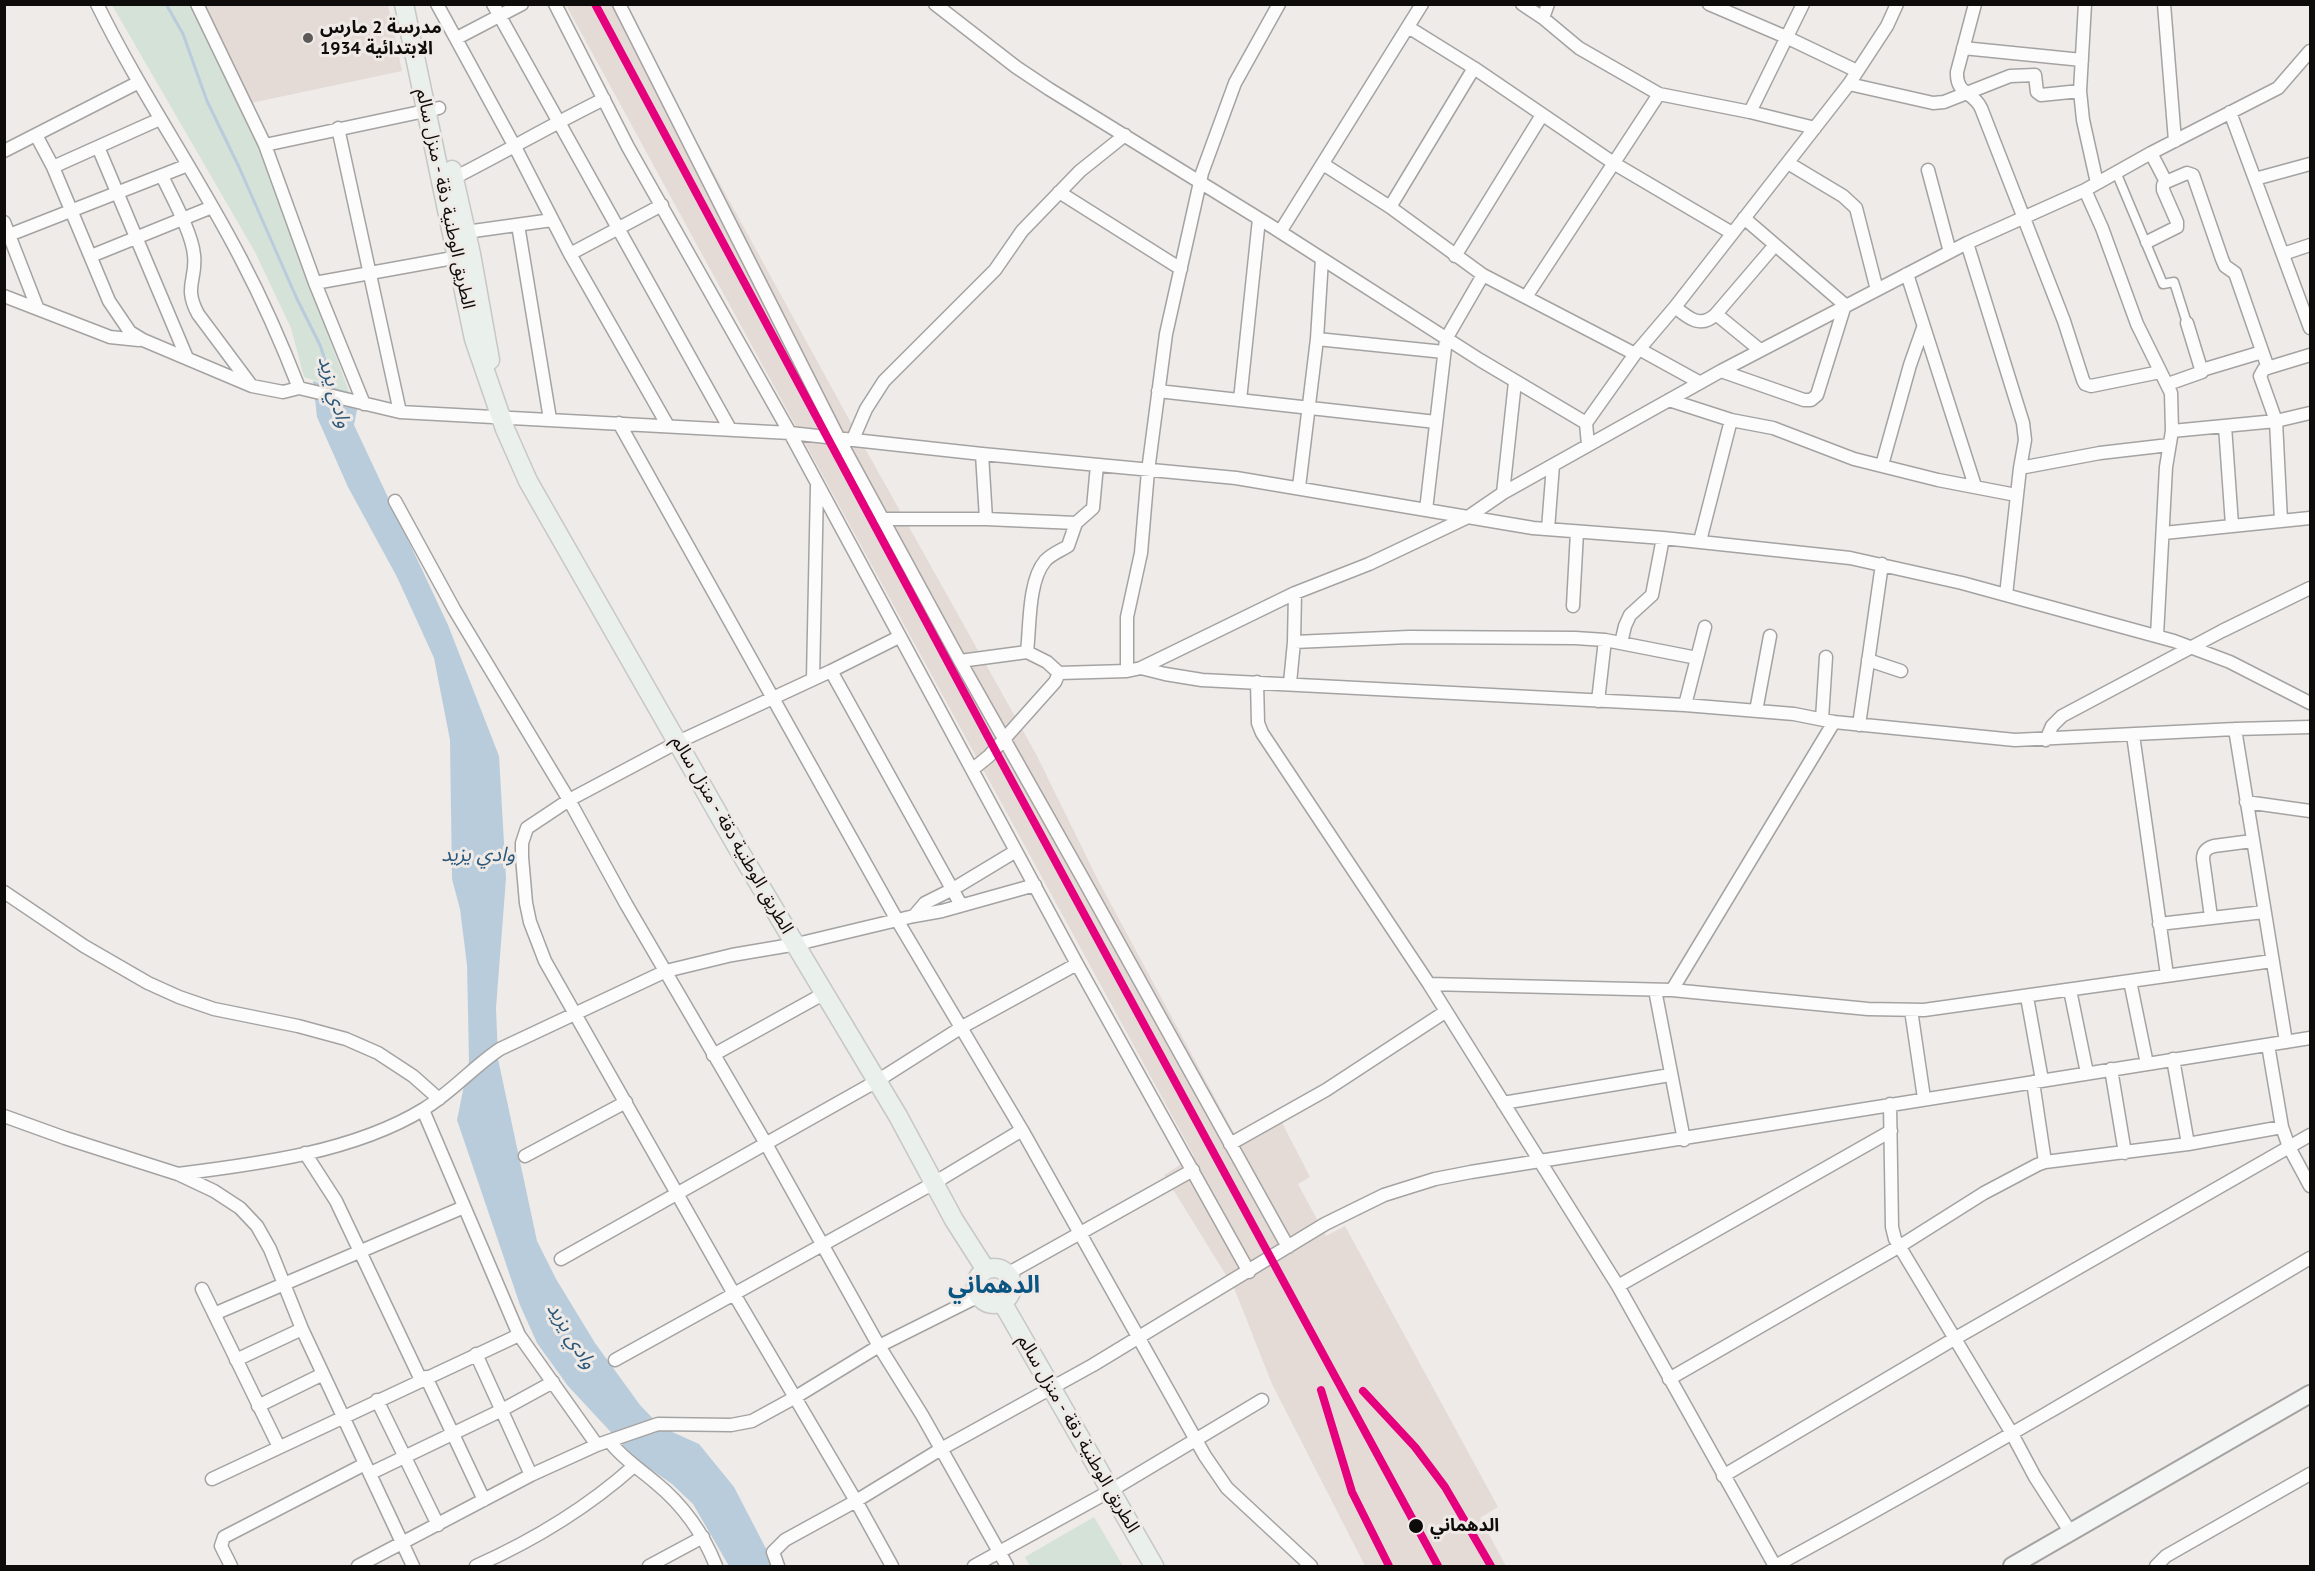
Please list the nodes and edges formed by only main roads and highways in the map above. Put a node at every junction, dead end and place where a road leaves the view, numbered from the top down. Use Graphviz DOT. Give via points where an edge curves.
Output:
graph roads {
  1 [pos="409,5"];
  2 [pos="433,109"];
  3 [pos="464,255"];
  4 [pos="986,1270"];
  5 [pos="1002,1302"];
  6 [pos="2310,1394"];
  7 [pos="1154,1566"];
  8 [pos="2016,1566"];
  1 -- 2 [label="main road, الطريق الوطنية دقة - منزل سالم"];
  2 -- 3 [label="main road, الطريق الوطنية دقة - منزل سالم"];
  2 -- 3 [label="main road, الطريق الوطنية دقة - منزل سالم" via="466,232"];
  3 -- 4 [label="main road, الطريق الوطنية دقة - منزل سالم" via="474,339 500,416 528,481"];
  4 -- 5 [label="main road" via="997,1269 1006,1274 1011,1289"];
  4 -- 5 [label="main road" via="976,1281 979,1296 989,1304"];
  5 -- 7 [label="main road, الطريق الوطنية دقة - منزل سالم"];
  6 -- 8 [label="main road"];
}
